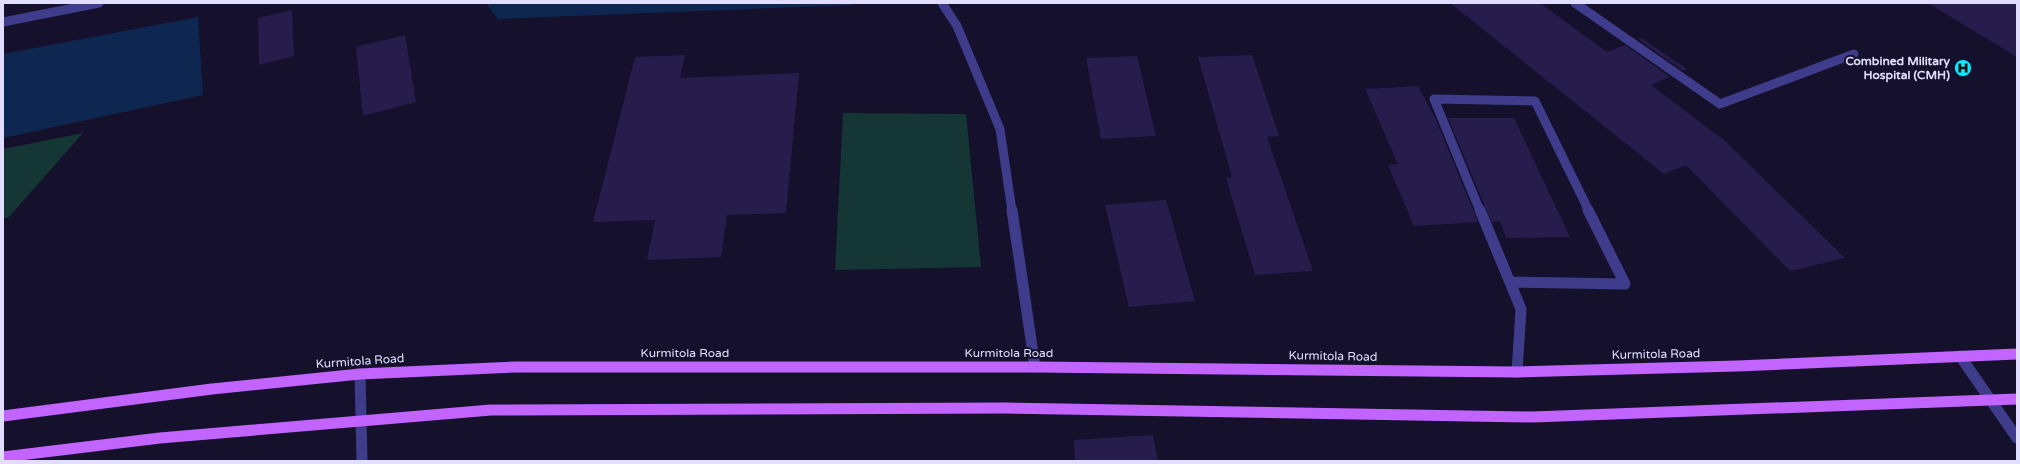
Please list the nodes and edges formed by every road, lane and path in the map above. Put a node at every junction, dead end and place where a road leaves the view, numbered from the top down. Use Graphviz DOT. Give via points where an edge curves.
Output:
graph roads {
  1 [pos="99,3"];
  2 [pos="942,3"];
  3 [pos="1575,3"];
  4 [pos="3,22"];
  5 [pos="1854,54"];
  6 [pos="1510,282"];
  7 [pos="2017,354"];
  8 [pos="1960,356"];
  9 [pos="1035,367"];
  10 [pos="1517,372"];
  11 [pos="360,374"];
  12 [pos="1990,399"];
  13 [pos="2017,399"];
  14 [pos="3,416"];
  15 [pos="361,420"];
  16 [pos="2017,438"];
  17 [pos="3,457"];
  18 [pos="362,461"];
  1 -- 4 [label="street"];
  2 -- 9 [label="street" via="957,26 1000,129"];
  3 -- 5 [label="street" via="1720,104"];
  6 -- 6 [label="street" via="1498,253 1434,99 1535,101 1625,284"];
  6 -- 10 [label="street" via="1521,309"];
  7 -- 8 [label="main road, Kurmitola Road"];
  8 -- 10 [label="main road, Kurmitola Road"];
  8 -- 12 [label="street"];
  9 -- 10 [label="main road, Kurmitola Road"];
  9 -- 11 [label="main road, Kurmitola Road" via="524,367"];
  11 -- 14 [label="main road, Kurmitola Road" via="212,389"];
  11 -- 15 [label="street"];
  12 -- 13 [label="main road"];
  12 -- 15 [label="main road" via="1533,417 981,408 491,410"];
  12 -- 16 [label="street"];
  15 -- 17 [label="main road" via="160,438"];
  15 -- 18 [label="street"];
}
